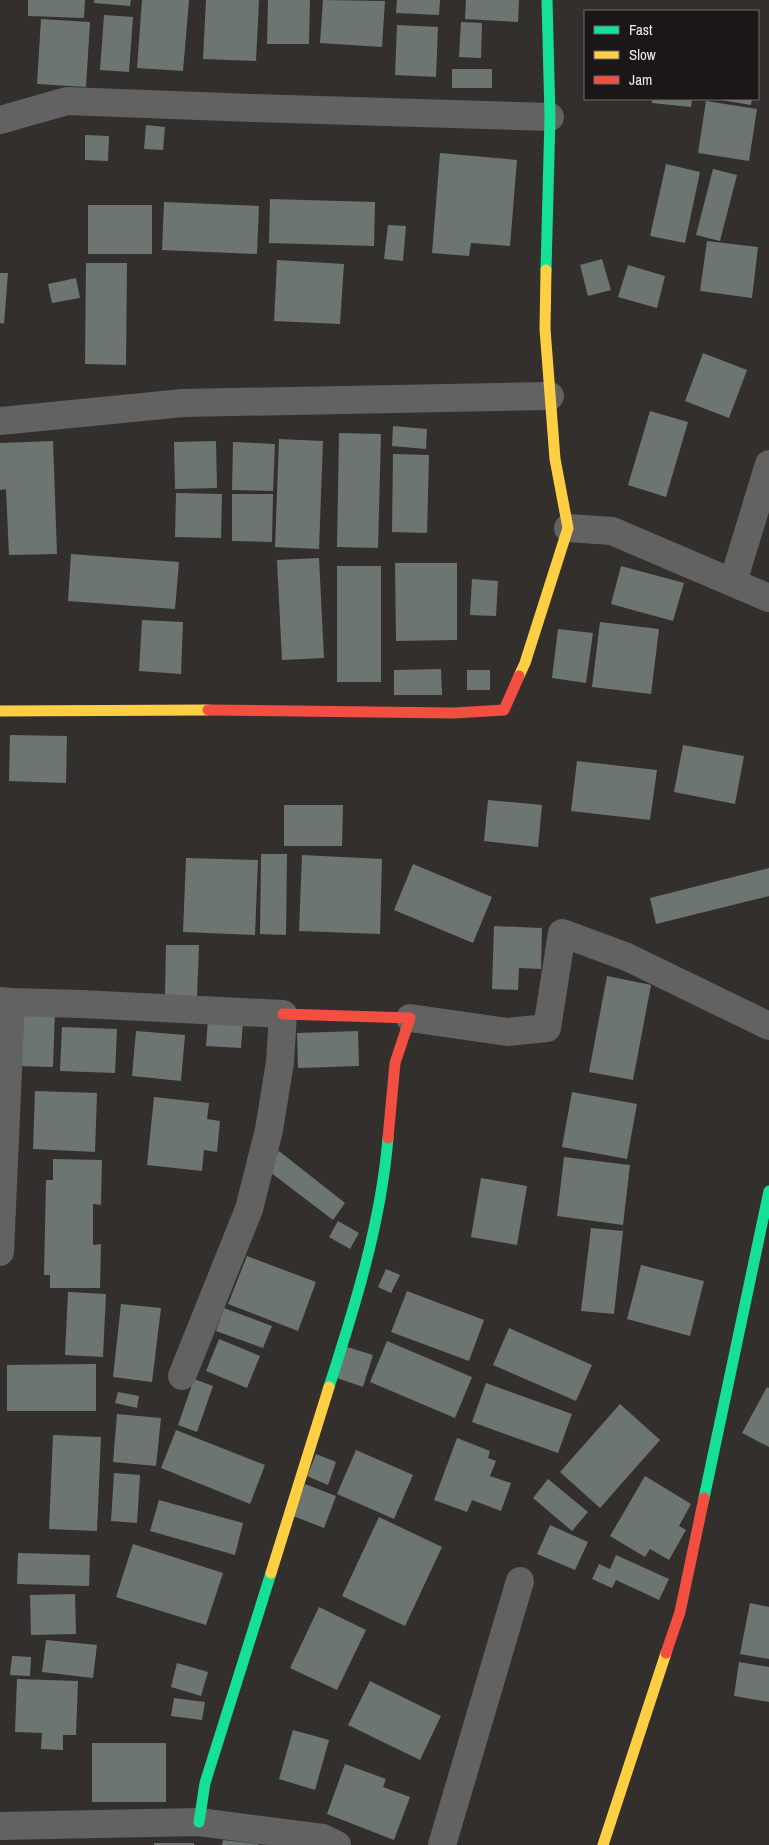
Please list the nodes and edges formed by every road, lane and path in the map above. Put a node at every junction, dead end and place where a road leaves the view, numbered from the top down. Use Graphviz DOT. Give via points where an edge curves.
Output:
graph roads {
  1 [pos="547,0"];
  2 [pos="550,116"];
  3 [pos="0,120"];
  4 [pos="550,396"];
  5 [pos="0,421"];
  6 [pos="769,464"];
  7 [pos="568,528"];
  8 [pos="733,582"];
  9 [pos="769,598"];
  10 [pos="0,711"];
  11 [pos="6,1002"];
  12 [pos="283,1014"];
  13 [pos="410,1018"];
  14 [pos="769,1026"];
  15 [pos="769,1191"];
  16 [pos="0,1252"];
  17 [pos="182,1376"];
  18 [pos="520,1581"];
  19 [pos="199,1822"];
  20 [pos="0,1826"];
  21 [pos="337,1845"];
  22 [pos="442,1845"];
  23 [pos="603,1845"];
  1 -- 2 [label="street"];
  2 -- 3 [label="street" via="67,101"];
  2 -- 4 [label="street" via="545,328"];
  4 -- 5 [label="street" via="182,403"];
  4 -- 7 [label="street" via="555,459"];
  6 -- 8 [label="street"];
  7 -- 8 [label="street" via="612,531"];
  7 -- 10 [label="street" via="525,663 504,710 454,713"];
  8 -- 9 [label="street"];
  11 -- 12 [label="street"];
  11 -- 16 [label="street"];
  12 -- 13 [label="street"];
  12 -- 17 [label="street" via="280,1062 269,1130 248,1209"];
  13 -- 14 [label="street" via="507,1032 548,1028 562,933 627,957"];
  13 -- 19 [label="street" via="395,1063 385,1164 358,1296 205,1783"];
  15 -- 23 [label="street" via="680,1612"];
  18 -- 22 [label="street"];
  19 -- 20 [label="street"];
  19 -- 21 [label="street" via="323,1838"];
}
